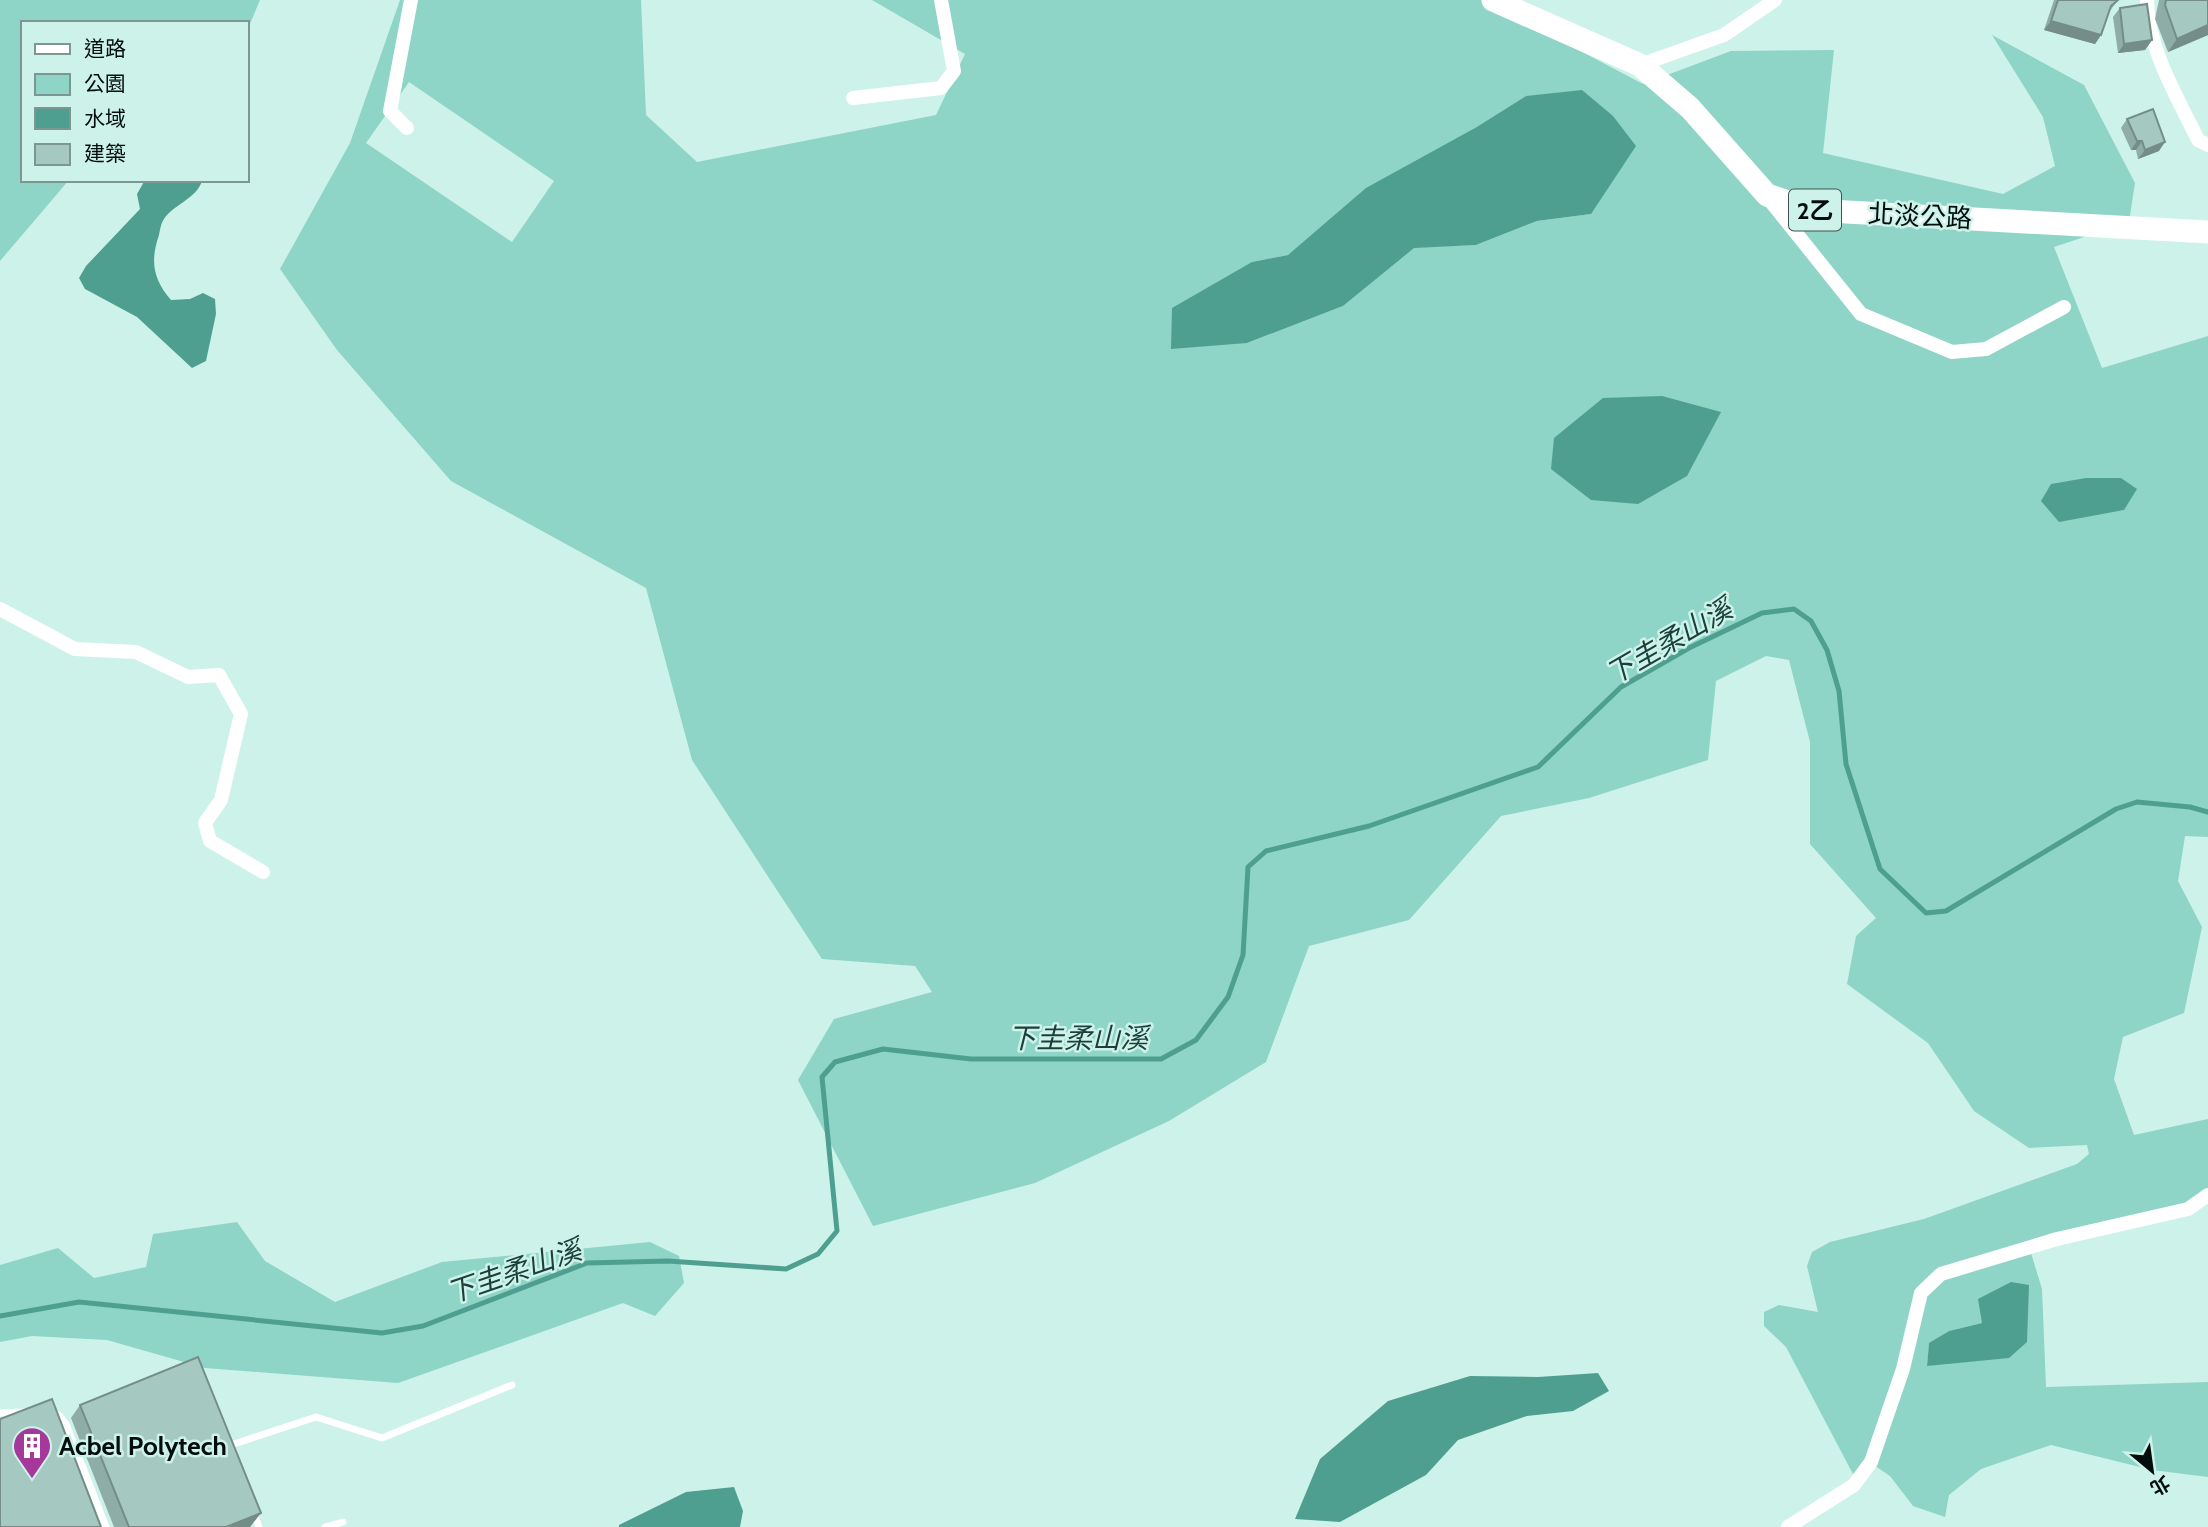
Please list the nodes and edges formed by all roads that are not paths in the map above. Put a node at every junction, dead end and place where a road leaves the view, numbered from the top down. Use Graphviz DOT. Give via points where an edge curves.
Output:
graph roads {
  1 [pos="411,0"];
  2 [pos="941,0"];
  3 [pos="1493,0"];
  4 [pos="1775,0"];
  5 [pos="2147,0"];
  6 [pos="1640,65"];
  7 [pos="853,98"];
  8 [pos="407,128"];
  9 [pos="2208,145"];
  10 [pos="1767,195"];
  11 [pos="2208,232"];
  12 [pos="2064,307"];
  13 [pos="0,609"];
  14 [pos="263,872"];
  15 [pos="2208,1195"];
  16 [pos="512,1385"];
  17 [pos="0,1413"];
  18 [pos="235,1457"];
  19 [pos="251,1504"];
  20 [pos="343,1522"];
  21 [pos="106,1527"];
  22 [pos="259,1527"];
  23 [pos="325,1527"];
  24 [pos="1788,1527"];
  1 -- 8 [label="street" via="390,111"];
  2 -- 7 [label="street" via="954,71 941,88"];
  3 -- 6 [label="main road, 北淡公路 / 2乙"];
  4 -- 6 [label="street" via="1724,35"];
  5 -- 9 [label="street" via="2147,21 2156,51 2198,140"];
  6 -- 10 [label="main road, 北淡公路 / 2乙" via="1690,108"];
  10 -- 11 [label="main road, 北淡公路 / 2乙" via="1811,210"];
  10 -- 12 [label="street" via="1861,314 1952,352 1986,349"];
  13 -- 14 [label="street" via="75,649 136,652 188,677 219,675 241,714 221,800 205,823 210,841"];
  15 -- 24 [label="street" via="2188,1209 2057,1239 1941,1274 1921,1293 1903,1369 1871,1462 1854,1485"];
  16 -- 18 [label="lane" via="382,1438 316,1417 231,1445"];
  17 -- 21 [label="lane" via="52,1410 60,1416"];
  19 -- 22 [label="lane"];
  20 -- 23 [label="lane"];
}
